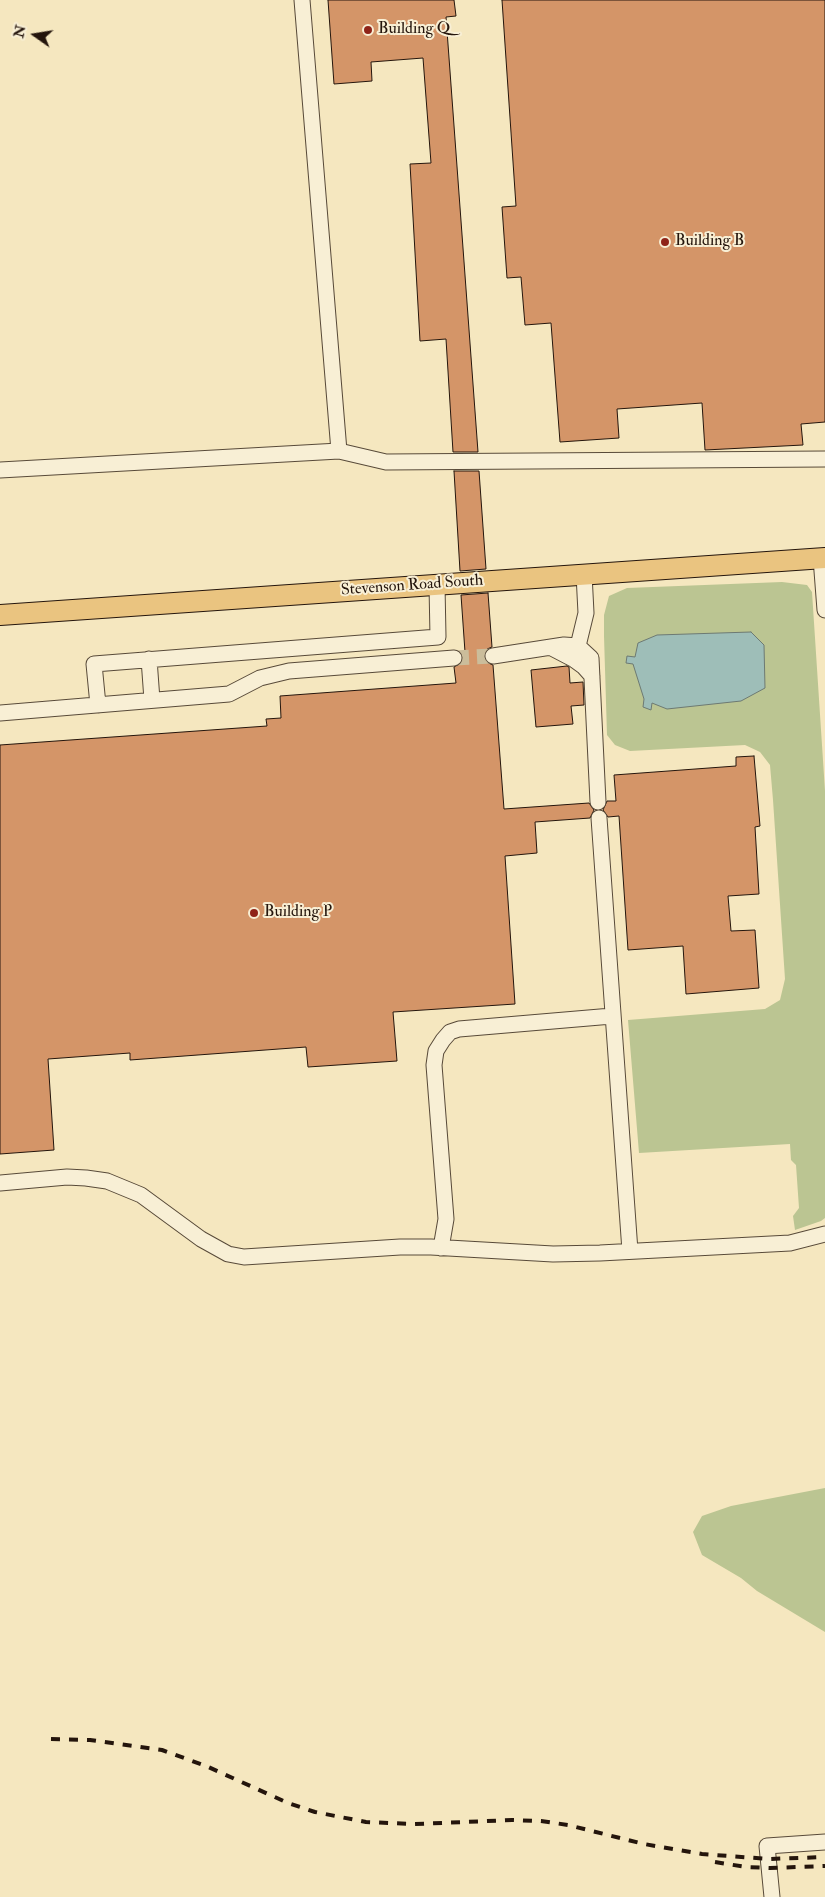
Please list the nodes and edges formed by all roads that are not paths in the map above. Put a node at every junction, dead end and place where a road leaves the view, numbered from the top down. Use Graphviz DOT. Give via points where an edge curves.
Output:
graph roads {
  1 [pos="302,0"];
  2 [pos="339,451"];
  3 [pos="825,459"];
  4 [pos="0,470"];
  5 [pos="823,558"];
  6 [pos="584,574"];
  7 [pos="437,585"];
  8 [pos="825,610"];
  9 [pos="0,615"];
  10 [pos="578,646"];
  11 [pos="550,647"];
  12 [pos="493,656"];
  13 [pos="454,658"];
  14 [pos="149,659"];
  15 [pos="592,676"];
  16 [pos="152,700"];
  17 [pos="98,705"];
  18 [pos="0,713"];
  19 [pos="598,802"];
  20 [pos="599,818"];
  21 [pos="612,1016"];
  22 [pos="0,1183"];
  23 [pos="825,1234"];
  24 [pos="441,1248"];
  25 [pos="630,1251"];
  26 [pos="825,1842"];
  27 [pos="772,1897"];
  1 -- 2 [label="lane"];
  2 -- 3 [label="lane" via="386,462"];
  2 -- 4 [label="lane"];
  5 -- 6 [label="main road, Stevenson Road South"];
  5 -- 8 [label="lane"];
  6 -- 7 [label="main road, Stevenson Road South"];
  6 -- 10 [label="lane" via="586,613"];
  7 -- 9 [label="main road, Stevenson Road South"];
  7 -- 14 [label="lane" via="438,637"];
  10 -- 11 [label="lane"];
  10 -- 15 [label="lane" via="591,658"];
  11 -- 12 [label="lane"];
  11 -- 15 [label="lane" via="573,659"];
  13 -- 16 [label="lane" via="289,671 260,678 229,694"];
  14 -- 16 [label="lane"];
  14 -- 17 [label="lane" via="94,664"];
  15 -- 19 [label="lane"];
  16 -- 17 [label="lane"];
  17 -- 18 [label="lane"];
  20 -- 21 [label="lane"];
  21 -- 24 [label="lane" via="459,1028 443,1040 436,1051 434,1065 446,1216"];
  21 -- 25 [label="lane"];
  22 -- 24 [label="lane" via="67,1177 106,1181 142,1195 201,1239 228,1254 244,1258 400,1247"];
  23 -- 25 [label="lane" via="790,1243"];
  24 -- 25 [label="lane" via="553,1254"];
  26 -- 27 [label="lane" via="767,1846"];
}
